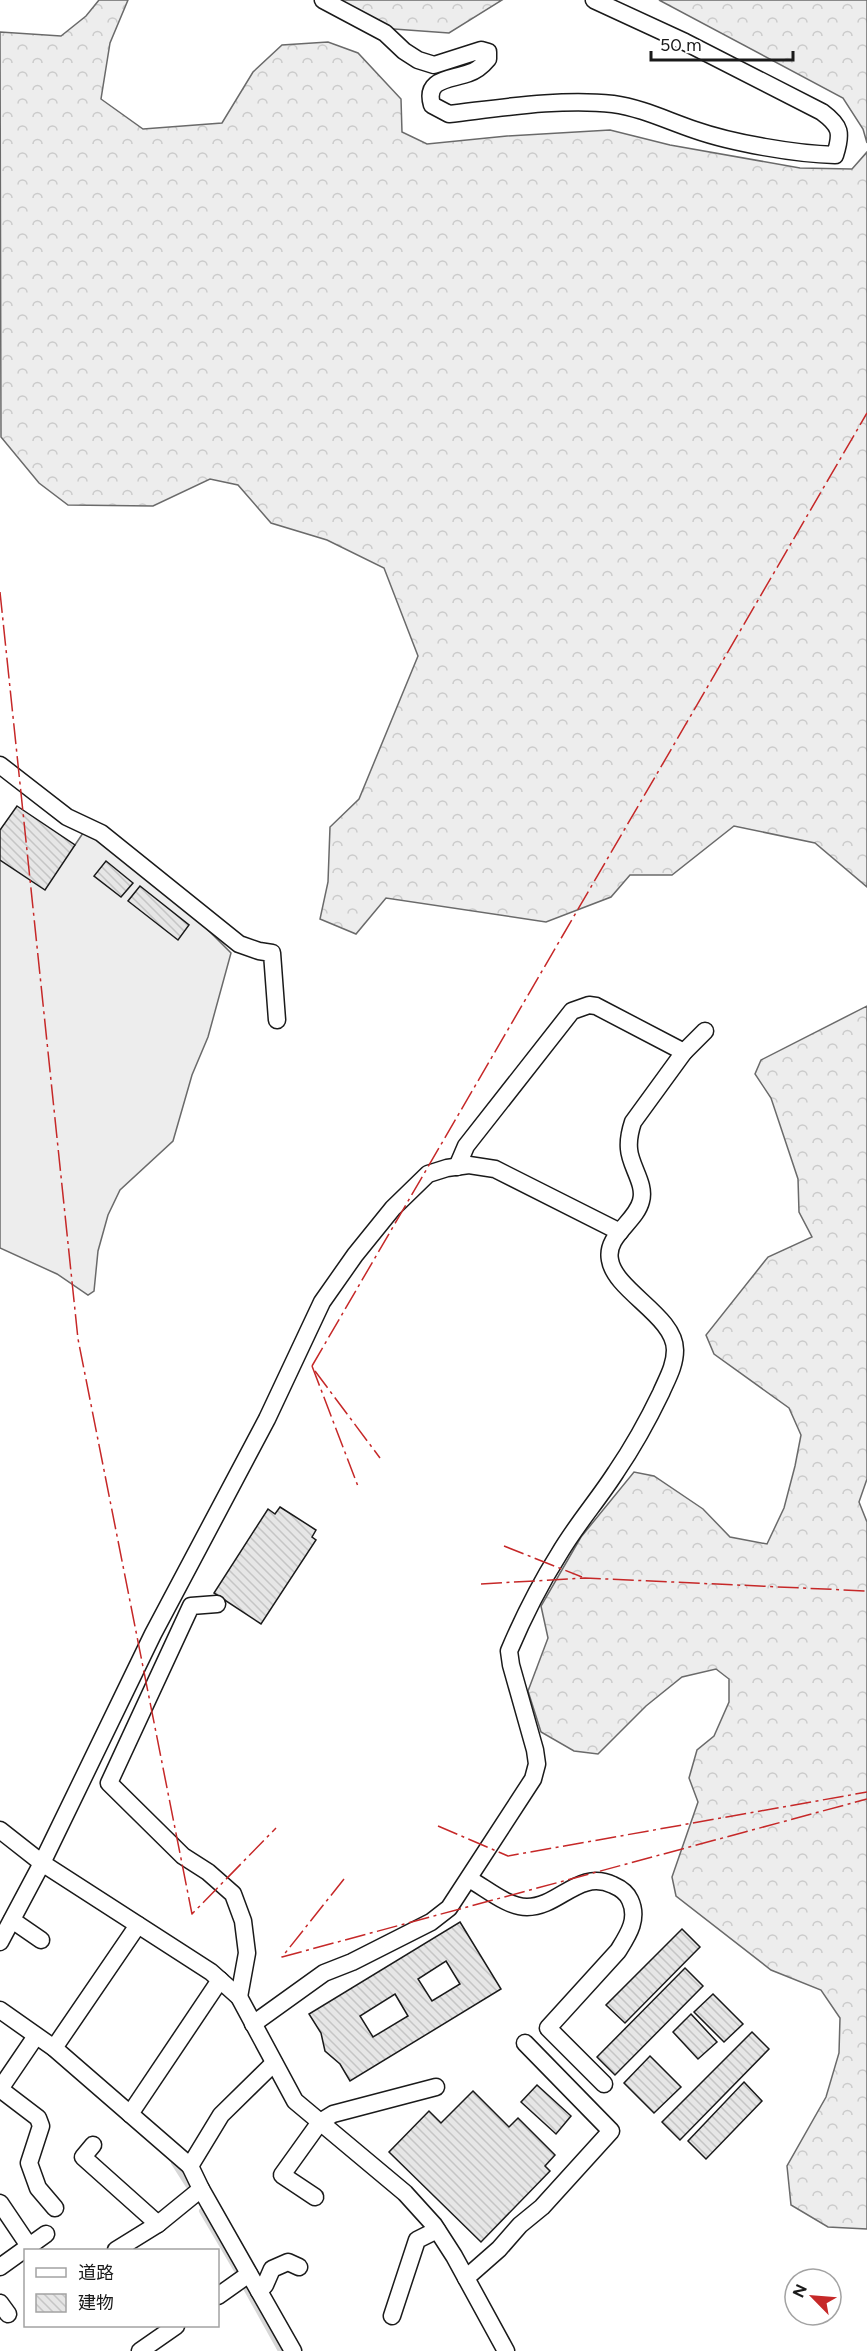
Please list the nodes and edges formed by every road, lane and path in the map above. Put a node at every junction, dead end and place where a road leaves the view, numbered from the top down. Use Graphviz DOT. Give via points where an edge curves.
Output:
graph roads {
  1 [pos="323,0"];
  2 [pos="594,0"];
  3 [pos="0,765"];
  4 [pos="277,1020"];
  5 [pos="705,1031"];
  6 [pos="684,1052"];
  7 [pos="457,1167"];
  8 [pos="620,1232"];
  9 [pos="217,1604"];
  10 [pos="0,1830"];
  11 [pos="42,1863"];
  12 [pos="469,1879"];
  13 [pos="12,1920"];
  14 [pos="138,1925"];
  15 [pos="41,1941"];
  16 [pos="0,1942"];
  17 [pos="220,1980"];
  18 [pos="239,1997"];
  19 [pos="0,2010"];
  20 [pos="253,2024"];
  21 [pos="36,2036"];
  22 [pos="525,2043"];
  23 [pos="54,2048"];
  24 [pos="274,2063"];
  25 [pos="604,2084"];
  26 [pos="436,2087"];
  27 [pos="0,2089"];
  28 [pos="129,2114"];
  29 [pos="320,2122"];
  30 [pos="93,2145"];
  31 [pos="190,2166"];
  32 [pos="201,2189"];
  33 [pos="315,2197"];
  34 [pos="0,2203"];
  35 [pos="55,2208"];
  36 [pos="158,2224"];
  37 [pos="437,2230"];
  38 [pos="46,2234"];
  39 [pos="29,2246"];
  40 [pos="25,2249"];
  41 [pos="118,2249"];
  42 [pos="24,2250"];
  43 [pos="0,2267"];
  44 [pos="299,2267"];
  45 [pos="249,2274"];
  46 [pos="466,2278"];
  47 [pos="259,2291"];
  48 [pos="219,2295"];
  49 [pos="392,2316"];
  50 [pos="173,2327"];
  51 [pos="140,2351"];
  52 [pos="293,2351"];
  53 [pos="506,2351"];
  1 -- 2 [label="street" via="385,33 418,60 434,65 481,50 488,52 488,59 471,73 432,87 432,105 449,114 584,102 614,104 720,137 785,150 835,154 839,129 822,112"];
  3 -- 4 [label="street" via="67,817 101,833 239,944 272,953"];
  5 -- 6 [label="street"];
  6 -- 7 [label="street" via="596,1006 572,1011 466,1146"];
  6 -- 8 [label="street" via="633,1122 629,1151 642,1190 641,1202"];
  7 -- 8 [label="street" via="495,1169"];
  7 -- 11 [label="street" via="428,1174 393,1208 322,1302 267,1419 153,1634"];
  8 -- 12 [label="street" via="609,1259 614,1271 670,1335 676,1348 673,1368 618,1470 559,1553 509,1651 537,1764 533,1779"];
  9 -- 18 [label="street" via="191,1606 109,1783 183,1856 233,1894 243,1921 247,1953"];
  10 -- 11 [label="street"];
  11 -- 13 [label="street"];
  11 -- 14 [label="street"];
  12 -- 20 [label="street" via="449,1908 432,1922 324,1973"];
  12 -- 25 [label="street" via="511,1904 527,1907 545,1903 591,1881 606,1881 620,1887 629,1897 634,1910 625,1940 548,2028"];
  13 -- 15 [label="street"];
  13 -- 16 [label="street"];
  14 -- 17 [label="street"];
  14 -- 23 [label="street"];
  17 -- 18 [label="street"];
  17 -- 28 [label="street"];
  18 -- 20 [label="street"];
  19 -- 21 [label="street"];
  20 -- 24 [label="street"];
  21 -- 23 [label="street"];
  21 -- 27 [label="street"];
  22 -- 46 [label="street" via="611,2131 542,2207"];
  23 -- 28 [label="street"];
  24 -- 29 [label="street" via="295,2101"];
  24 -- 31 [label="street" via="221,2115"];
  26 -- 29 [label="street" via="344,2110"];
  27 -- 35 [label="street" via="38,2118 39,2138 29,2163 38,2188"];
  28 -- 31 [label="street"];
  29 -- 33 [label="street" via="282,2175"];
  29 -- 37 [label="street" via="405,2193"];
  30 -- 36 [label="street" via="83,2157"];
  31 -- 32 [label="street"];
  32 -- 36 [label="street"];
  32 -- 45 [label="street"];
  34 -- 39 [label="street"];
  36 -- 41 [label="street"];
  37 -- 46 [label="street"];
  37 -- 49 [label="street" via="417,2240"];
  38 -- 39 [label="street"];
  39 -- 40 [label="street"];
  42 -- 43 [label="street"];
  44 -- 47 [label="street" via="288,2262 272,2269"];
  45 -- 47 [label="street"];
  45 -- 48 [label="street"];
  46 -- 53 [label="street"];
  47 -- 52 [label="street"];
  50 -- 51 [label="street"];
}
